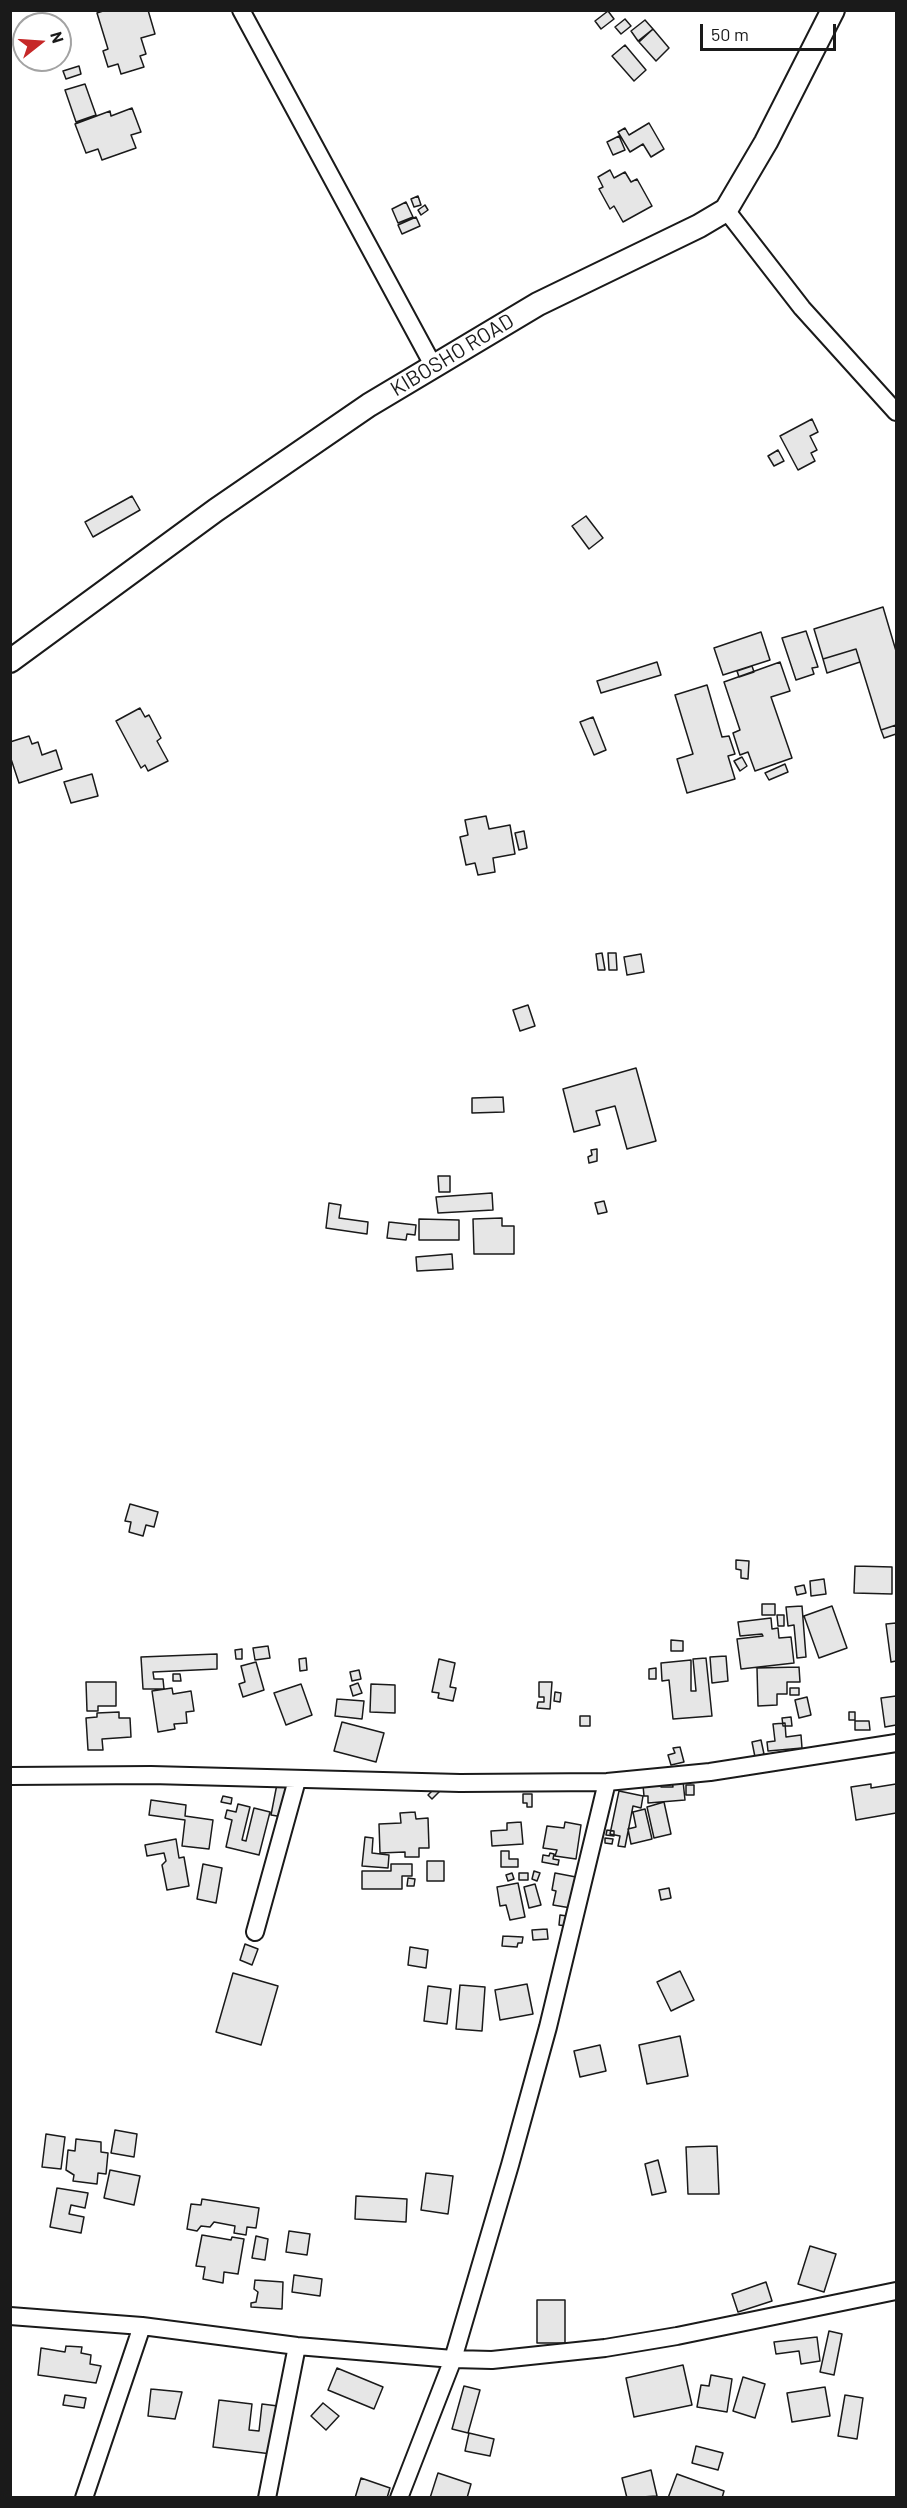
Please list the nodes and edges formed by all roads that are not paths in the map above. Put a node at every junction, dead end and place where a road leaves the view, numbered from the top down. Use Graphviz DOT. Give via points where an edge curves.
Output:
graph roads {
  1 [pos="241,10"];
  2 [pos="833,10"];
  3 [pos="726,210"];
  4 [pos="434,367"];
  5 [pos="897,412"];
  6 [pos="13,654"];
  7 [pos="897,1743"];
  8 [pos="10,1776"];
  9 [pos="297,1780"];
  10 [pos="607,1782"];
  11 [pos="255,1932"];
  12 [pos="897,2291"];
  13 [pos="10,2316"];
  14 [pos="142,2326"];
  15 [pos="297,2346"];
  16 [pos="453,2359"];
  17 [pos="84,2498"];
  18 [pos="267,2498"];
  19 [pos="399,2498"];
  1 -- 4 [label="street"];
  2 -- 3 [label="main road, KIBOSHO ROAD" via="766,142"];
  3 -- 4 [label="main road, KIBOSHO ROAD" via="538,304"];
  3 -- 5 [label="street" via="802,308"];
  4 -- 6 [label="main road, KIBOSHO ROAD" via="369,405"];
  7 -- 10 [label="street" via="710,1772"];
  8 -- 9 [label="street"];
  9 -- 10 [label="street"];
  9 -- 11 [label="street"];
  10 -- 16 [label="street" via="548,2027"];
  12 -- 16 [label="street" via="605,2348 492,2360"];
  13 -- 14 [label="street"];
  14 -- 15 [label="street"];
  14 -- 17 [label="street"];
  15 -- 16 [label="street"];
  15 -- 18 [label="street"];
  16 -- 19 [label="street"];
}
